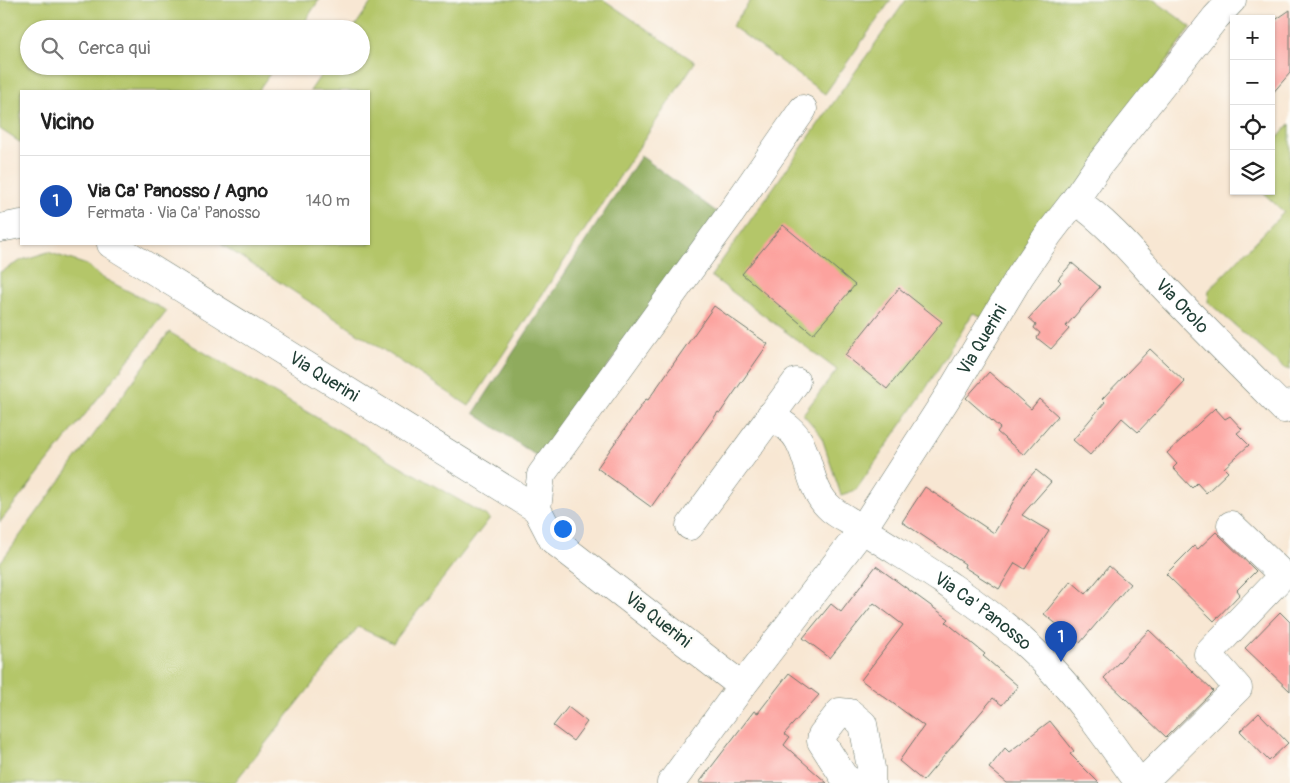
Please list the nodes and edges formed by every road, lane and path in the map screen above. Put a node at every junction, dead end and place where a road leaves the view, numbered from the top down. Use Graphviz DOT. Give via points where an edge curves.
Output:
graph roads {
  1 [pos="1232,0"];
  2 [pos="803,109"];
  3 [pos="1075,200"];
  4 [pos="20,224"];
  5 [pos="0,228"];
  6 [pos="113,245"];
  7 [pos="796,382"];
  8 [pos="1290,404"];
  9 [pos="770,416"];
  10 [pos="536,509"];
  11 [pos="1231,525"];
  12 [pos="690,526"];
  13 [pos="862,530"];
  14 [pos="742,686"];
  15 [pos="671,783"];
  16 [pos="853,783"];
  17 [pos="871,783"];
  18 [pos="1141,783"];
  1 -- 3 [label="street, Via Querini" via="1099,165"];
  2 -- 10 [label="street" via="541,475"];
  3 -- 8 [label="street, Via Orolo" via="1122,241 1284,409"];
  3 -- 13 [label="street, Via Querini" via="1020,276"];
  4 -- 5 [label="street"];
  6 -- 10 [label="street, Via Querini"];
  7 -- 9 [label="street"];
  9 -- 12 [label="street"];
  9 -- 13 [label="street, Via Ca' Panosso" via="798,439 810,477 830,508"];
  10 -- 14 [label="street, Via Querini" via="553,540"];
  11 -- 18 [label="street" via="1283,575 1208,654 1238,688"];
  13 -- 14 [label="street, Via Querini"];
  13 -- 18 [label="street, Via Ca' Panosso" via="913,560 1018,638 1051,668"];
  14 -- 15 [label="street, Via Querini"];
  16 -- 17 [label="street" via="844,777 821,741 840,712 850,713 863,724"];
}
